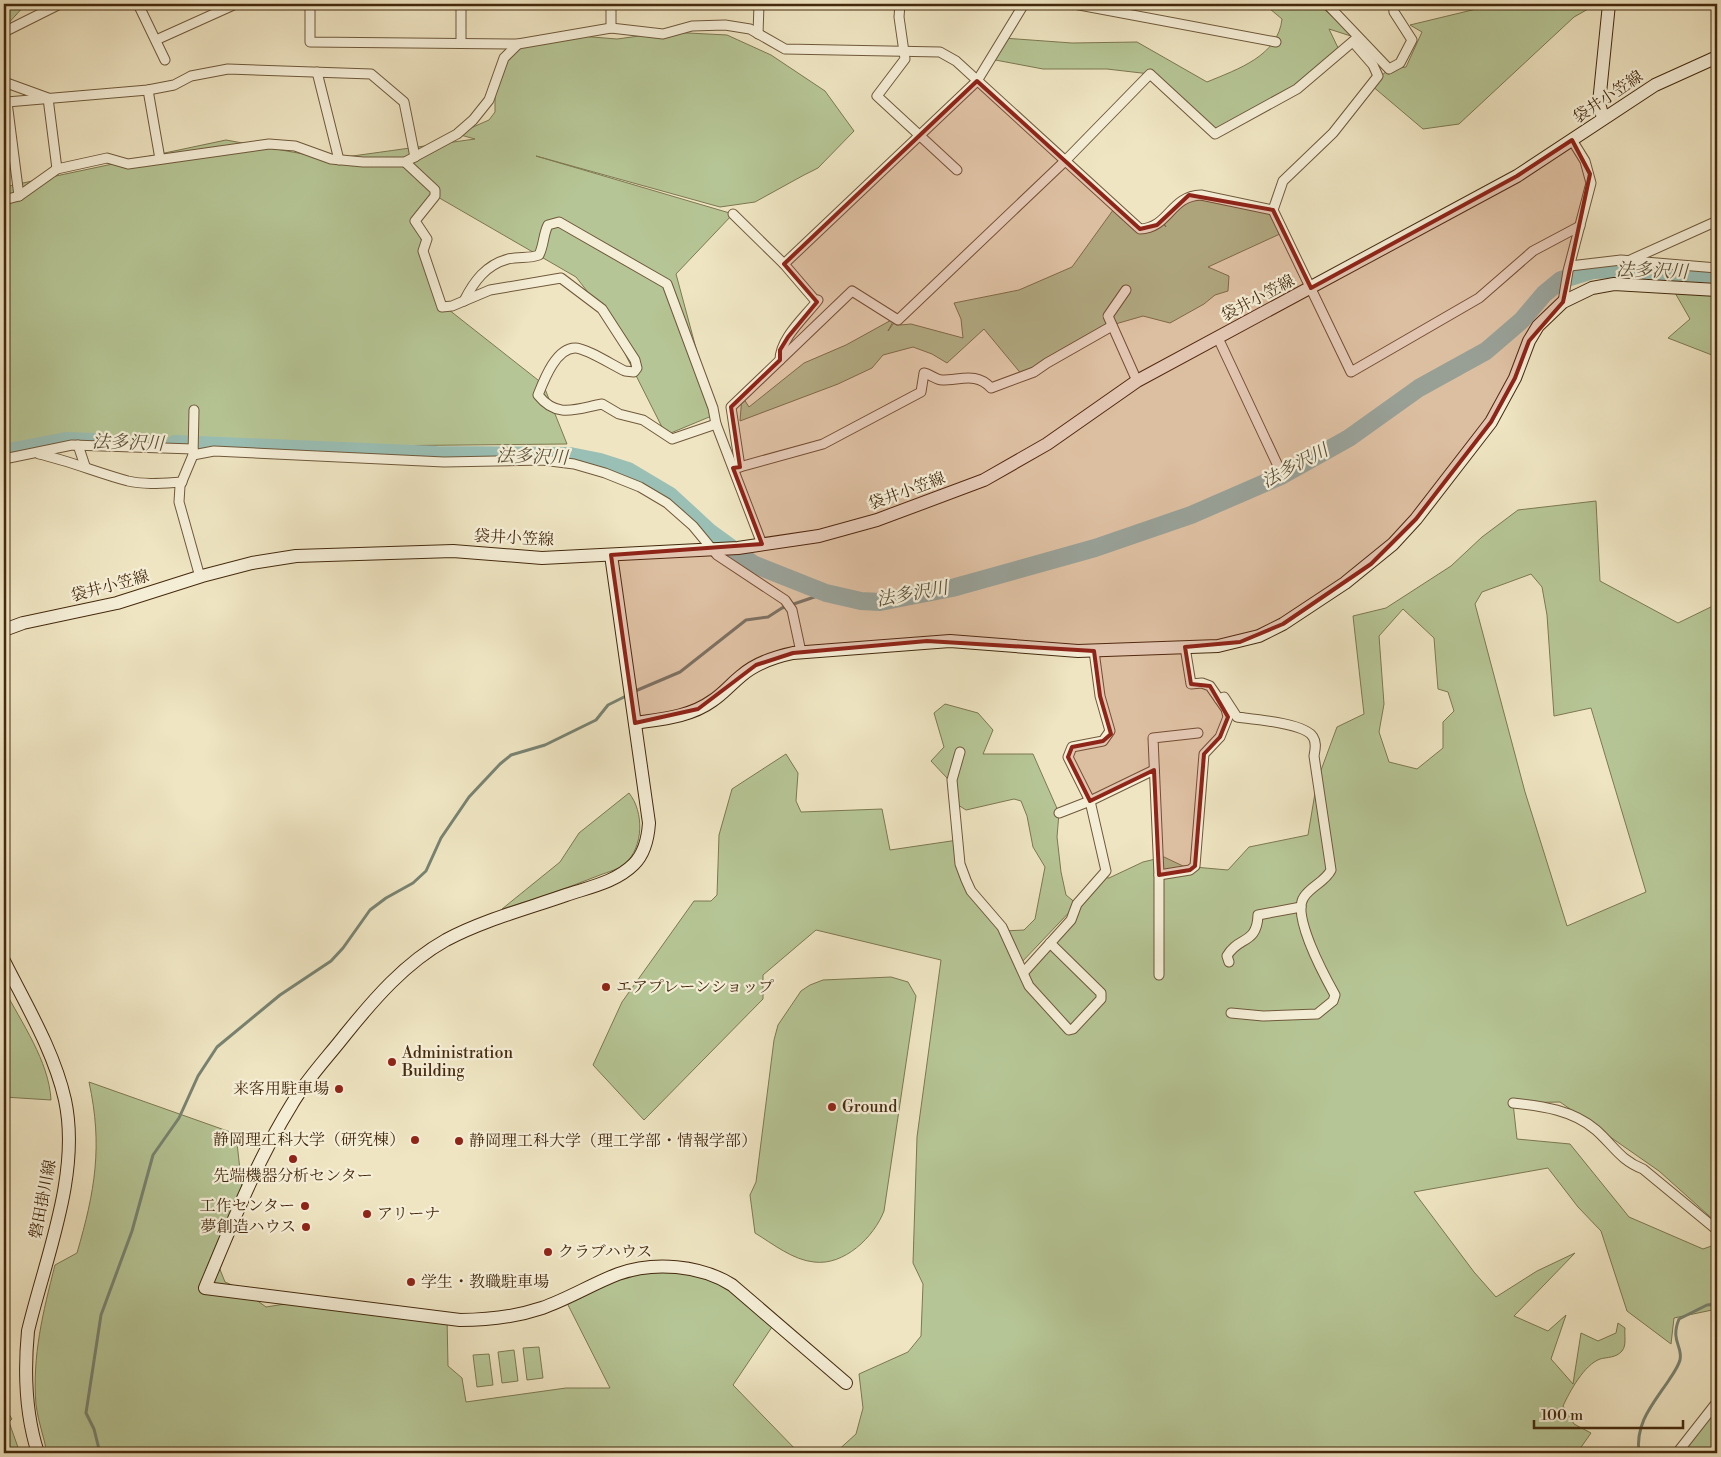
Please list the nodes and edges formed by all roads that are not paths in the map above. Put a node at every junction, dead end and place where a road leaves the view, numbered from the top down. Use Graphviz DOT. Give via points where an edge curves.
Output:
graph roads {
  1 [pos="60,4"];
  2 [pos="138,4"];
  3 [pos="236,4"];
  4 [pos="310,4"];
  5 [pos="461,4"];
  6 [pos="611,4"];
  7 [pos="759,4"];
  8 [pos="900,4"];
  9 [pos="1024,4"];
  10 [pos="1074,4"];
  11 [pos="1328,4"];
  12 [pos="1393,4"];
  13 [pos="1609,4"];
  14 [pos="611,28"];
  15 [pos="4,32"];
  16 [pos="758,34"];
  17 [pos="156,40"];
  18 [pos="1355,40"];
  19 [pos="1276,42"];
  20 [pos="461,43"];
  21 [pos="518,44"];
  22 [pos="904,52"];
  23 [pos="1717,57"];
  24 [pos="165,60"];
  25 [pos="317,72"];
  26 [pos="977,81"];
  27 [pos="4,82"];
  28 [pos="148,90"];
  29 [pos="48,98"];
  30 [pos="5,101"];
  31 [pos="1603,118"];
  32 [pos="919,135"];
  33 [pos="1572,140"];
  34 [pos="414,157"];
  35 [pos="160,159"];
  36 [pos="339,160"];
  37 [pos="1065,161"];
  38 [pos="405,162"];
  39 [pos="57,169"];
  40 [pos="957,170"];
  41 [pos="20,196"];
  42 [pos="4,200"];
  43 [pos="1273,210"];
  44 [pos="733,214"];
  45 [pos="1717,221"];
  46 [pos="1580,226"];
  47 [pos="1628,261"];
  48 [pos="784,264"];
  49 [pos="1717,268"];
  50 [pos="1569,269"];
  51 [pos="1312,288"];
  52 [pos="1126,290"];
  53 [pos="1717,290"];
  54 [pos="1564,296"];
  55 [pos="464,301"];
  56 [pos="1112,326"];
  57 [pos="1218,338"];
  58 [pos="780,360"];
  59 [pos="1137,381"];
  60 [pos="194,410"];
  61 [pos="716,424"];
  62 [pos="78,445"];
  63 [pos="193,452"];
  64 [pos="35,453"];
  65 [pos="4,459"];
  66 [pos="86,466"];
  67 [pos="737,467"];
  68 [pos="1279,468"];
  69 [pos="182,482"];
  70 [pos="762,544"];
  71 [pos="712,548"];
  72 [pos="611,555"];
  73 [pos="200,577"];
  74 [pos="4,630"];
  75 [pos="1185,647"];
  76 [pos="1094,651"];
  77 [pos="801,652"];
  78 [pos="1219,699"];
  79 [pos="635,723"];
  80 [pos="1198,733"];
  81 [pos="960,752"];
  82 [pos="1154,770"];
  83 [pos="1090,801"];
  84 [pos="1059,813"];
  85 [pos="1159,875"];
  86 [pos="1301,907"];
  87 [pos="1050,943"];
  88 [pos="4,961"];
  89 [pos="1229,962"];
  90 [pos="1024,972"];
  91 [pos="1159,975"];
  92 [pos="1231,1013"];
  93 [pos="1513,1103"];
  94 [pos="1717,1230"];
  95 [pos="846,1383"];
  96 [pos="1717,1402"];
  97 [pos="38,1453"];
  98 [pos="1677,1453"];
  1 -- 15 [label="street"];
  2 -- 17 [label="street"];
  3 -- 17 [label="street"];
  4 -- 20 [label="street" via="310,42"];
  5 -- 20 [label="street"];
  6 -- 14 [label="street"];
  7 -- 16 [label="street"];
  8 -- 22 [label="street"];
  9 -- 26 [label="street"];
  10 -- 19 [label="street"];
  11 -- 18 [label="street"];
  12 -- 18 [label="street" via="1394,12 1412,40 1400,63 1389,69"];
  13 -- 31 [label="street" via="1599,102"];
  14 -- 16 [label="street" via="663,34 692,26 725,25 750,29"];
  14 -- 21 [label="street"];
  16 -- 22 [label="street" via="785,49"];
  17 -- 24 [label="street"];
  18 -- 37 [label="street" via="1297,89 1215,134 1150,74"];
  18 -- 43 [label="street" via="1378,76 1333,133 1282,181"];
  20 -- 21 [label="street"];
  21 -- 34 [label="street" via="504,58 489,100 478,115 457,134"];
  22 -- 26 [label="street" via="940,52 956,61"];
  22 -- 32 [label="street" via="906,59 877,96"];
  23 -- 31 [label="street, 袋井小笠線" via="1655,84"];
  25 -- 28 [label="street" via="228,69 191,76 174,85"];
  25 -- 34 [label="street" via="371,74 404,102"];
  25 -- 36 [label="street"];
  26 -- 32 [label="street"];
  26 -- 37 [label="street"];
  27 -- 29 [label="street"];
  28 -- 29 [label="street"];
  28 -- 35 [label="street"];
  29 -- 30 [label="street"];
  29 -- 39 [label="street"];
  30 -- 41 [label="street"];
  31 -- 33 [label="street, 袋井小笠線"];
  32 -- 40 [label="street"];
  32 -- 48 [label="street"];
  33 -- 46 [label="street" via="1591,183"];
  33 -- 51 [label="street, 袋井小笠線" via="1517,176"];
  34 -- 38 [label="street"];
  35 -- 36 [label="street" via="269,144 295,146"];
  35 -- 39 [label="street" via="128,164 107,158"];
  36 -- 38 [label="street"];
  37 -- 43 [label="street" via="1140,229 1157,225 1189,195"];
  37 -- 58 [label="street" via="898,320 852,291"];
  38 -- 55 [label="street" via="435,190 436,196 416,221 427,239 422,251 439,302 442,307"];
  39 -- 41 [label="street"];
  41 -- 42 [label="street"];
  43 -- 51 [label="street"];
  44 -- 48 [label="street"];
  45 -- 47 [label="street"];
  46 -- 50 [label="street"];
  46 -- 51 [label="street" via="1532,251 1479,298 1351,372"];
  47 -- 49 [label="street"];
  47 -- 50 [label="street" via="1598,262"];
  48 -- 58 [label="street" via="818,300 788,337 780,350"];
  50 -- 54 [label="street"];
  51 -- 57 [label="street, 袋井小笠線"];
  52 -- 56 [label="street" via="1108,316"];
  53 -- 54 [label="street" via="1614,284"];
  54 -- 75 [label="street" via="1529,341 1515,378 1491,422 1422,512 1393,544 1345,583 1275,628 1240,642"];
  55 -- 61 [label="street" via="475,280 488,269 509,259 539,255 548,225 560,222 667,284"];
  55 -- 61 [label="street" via="490,290 561,278 602,309 637,368 634,372 625,371 577,348 568,350 549,368 540,390 538,395 546,404 576,411 602,404 619,414 643,420 672,439"];
  56 -- 59 [label="street"];
  56 -- 67 [label="street" via="1034,372 991,388 984,380 972,377 940,380 924,373 921,392 823,444"];
  57 -- 59 [label="street, 袋井小笠線"];
  57 -- 68 [label="street"];
  58 -- 67 [label="street" via="731,407"];
  59 -- 70 [label="street, 袋井小笠線" via="1047,444 984,480 877,520 819,536"];
  60 -- 63 [label="street"];
  61 -- 67 [label="street"];
  62 -- 63 [label="street"];
  62 -- 64 [label="street"];
  62 -- 66 [label="street"];
  63 -- 69 [label="street"];
  63 -- 71 [label="street" via="444,462 542,460 574,464 640,486 667,502"];
  64 -- 65 [label="street"];
  64 -- 66 [label="street"];
  66 -- 69 [label="street" via="128,481"];
  67 -- 70 [label="street"];
  69 -- 73 [label="street" via="179,502"];
  70 -- 71 [label="street, 袋井小笠線"];
  71 -- 72 [label="street, 袋井小笠線"];
  71 -- 77 [label="street" via="785,600 792,610"];
  72 -- 73 [label="street, 袋井小笠線" via="542,558 453,551 305,556 252,564"];
  72 -- 79 [label="street"];
  73 -- 74 [label="street, 袋井小笠線" via="118,603"];
  75 -- 76 [label="street"];
  75 -- 78 [label="street" via="1191,684 1202,682 1210,686"];
  76 -- 77 [label="street" via="950,641"];
  76 -- 83 [label="street" via="1100,696 1110,731 1103,741 1072,747 1068,757"];
  77 -- 79 [label="street" via="756,665 713,701 698,709 670,718"];
  78 -- 85 [label="street" via="1228,717 1220,737 1204,754 1195,866 1190,870"];
  78 -- 86 [label="street" via="1224,697 1236,718 1265,720 1302,730 1314,738 1331,870 1304,896"];
  79 -- 95 [label="street" via="649,823 648,838 636,862 614,879 464,931 424,954 392,980 293,1102 238,1209 205,1288 481,1320 542,1308 619,1274 638,1269 692,1269 732,1285"];
  80 -- 82 [label="street" via="1153,738"];
  81 -- 90 [label="street" via="952,780 960,864 971,891 1002,927"];
  82 -- 83 [label="street"];
  82 -- 85 [label="street"];
  83 -- 84 [label="street"];
  83 -- 87 [label="street" via="1106,871 1077,904 1071,920"];
  85 -- 91 [label="street"];
  86 -- 89 [label="street" via="1258,915 1258,928 1230,950"];
  86 -- 92 [label="street" via="1310,947 1334,995 1333,1000 1317,1014 1263,1016"];
  87 -- 90 [label="street"];
  87 -- 90 [label="street" via="1101,993 1101,999 1069,1030 1029,986"];
  88 -- 97 [label="street, 磐田掛川線" via="49,1052 68,1122 67,1170 28,1331 26,1353 26,1400"];
  93 -- 94 [label="street" via="1550,1108 1595,1129 1628,1164 1643,1169"];
  96 -- 98 [label="street"];
}
